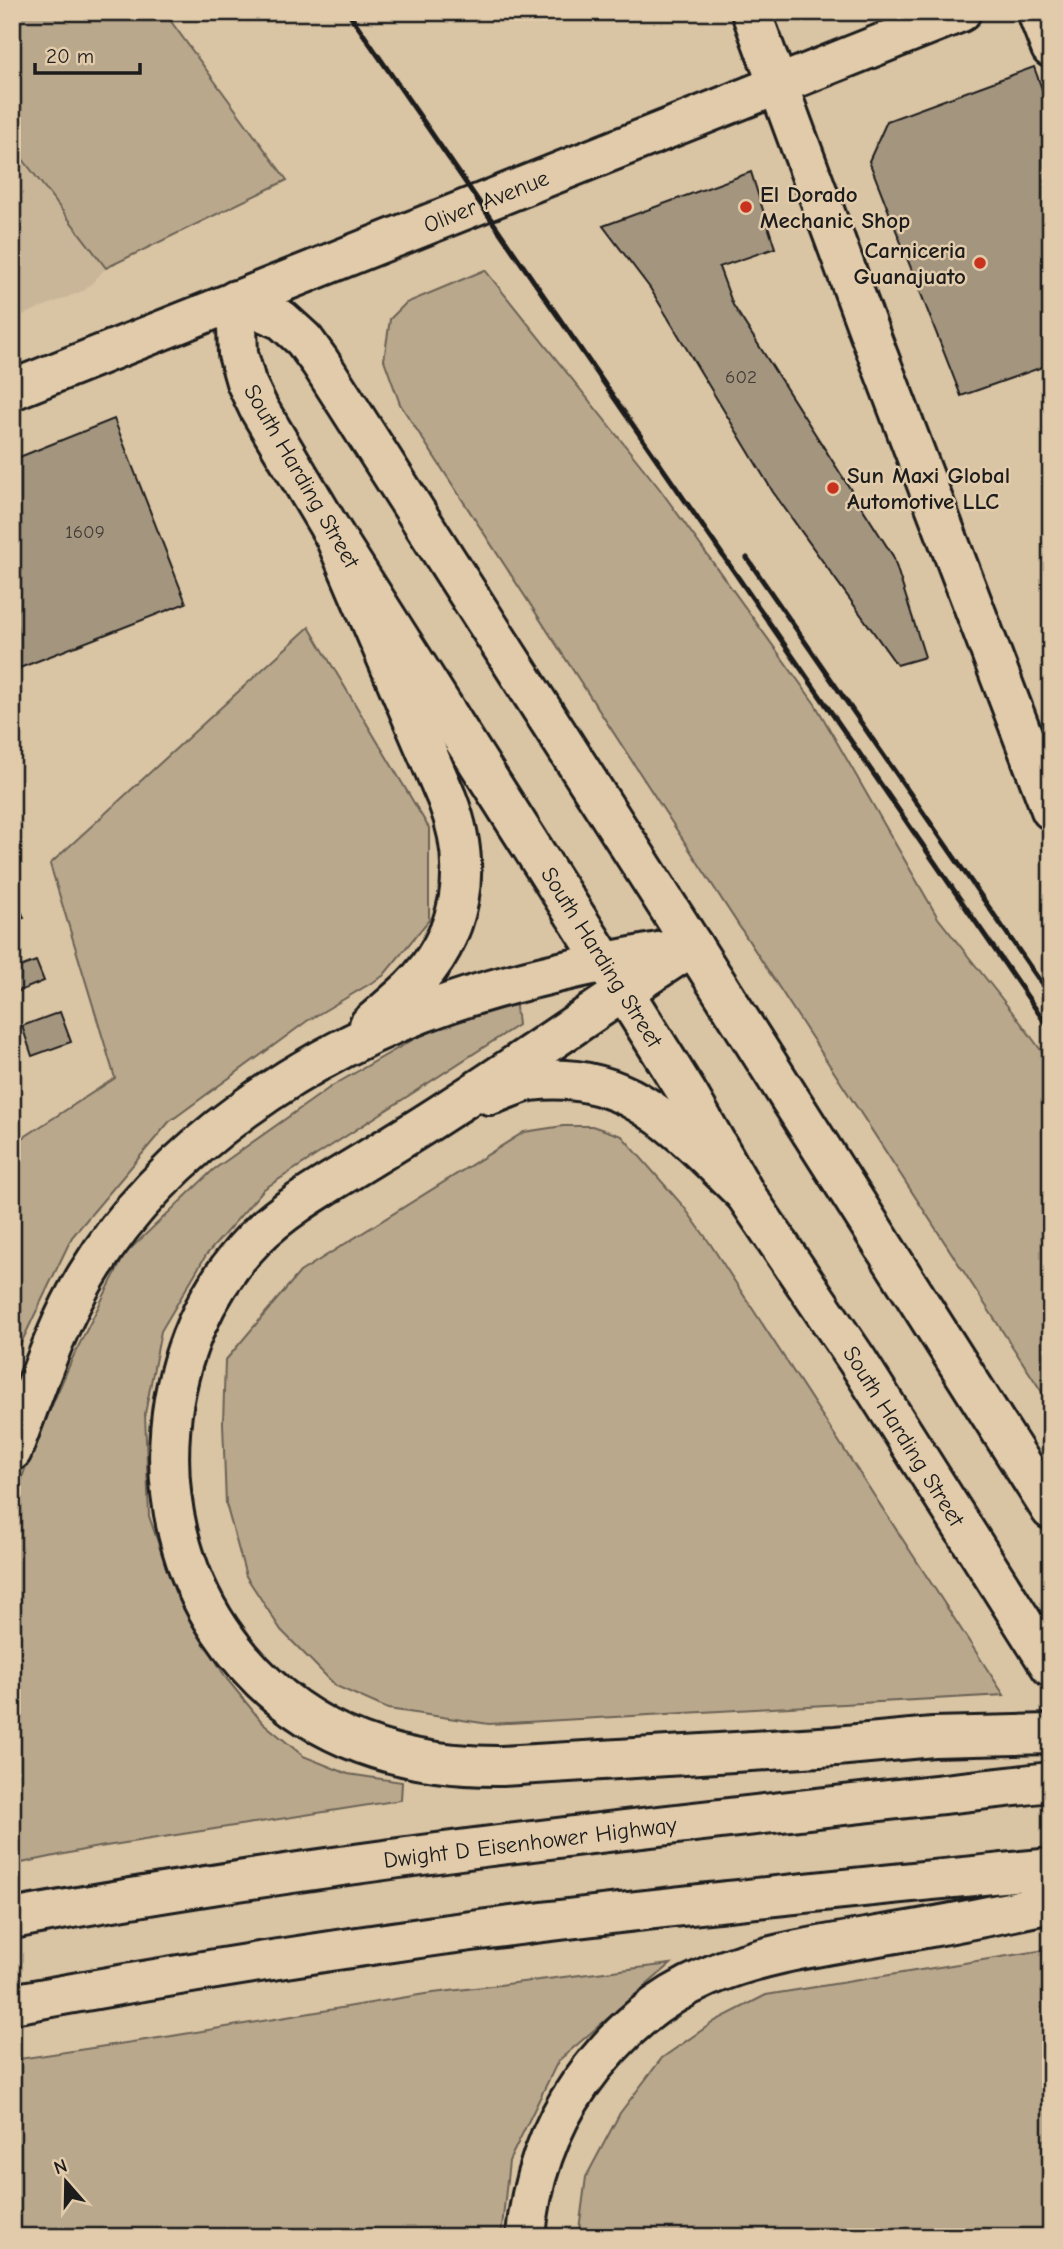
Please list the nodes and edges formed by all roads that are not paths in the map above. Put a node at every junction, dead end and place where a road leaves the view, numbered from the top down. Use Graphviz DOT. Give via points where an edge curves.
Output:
graph roads {
  1 [pos="751,12"];
  2 [pos="961,12"];
  3 [pos="1037,12"];
  4 [pos="1051,48"];
  5 [pos="778,84"];
  6 [pos="236,300"];
  7 [pos="12,390"];
  8 [pos="334,535"];
  9 [pos="1051,810"];
  10 [pos="693,946"];
  11 [pos="614,976"];
  12 [pos="345,1046"];
  13 [pos="449,1110"];
  14 [pos="745,1194"];
  15 [pos="12,1451"];
  16 [pos="1051,1510"];
  17 [pos="1051,1667"];
  18 [pos="1051,1734"];
  19 [pos="1051,1782"];
  20 [pos="1034,1870"];
  21 [pos="1044,1905"];
  22 [pos="12,1919"];
  23 [pos="12,2004"];
  24 [pos="526,2237"];
  1 -- 5 [label="main road"];
  2 -- 5 [label="main road, Oliver Avenue"];
  3 -- 4 [label="main road"];
  5 -- 6 [label="main road, Oliver Avenue"];
  5 -- 9 [label="main road"];
  6 -- 7 [label="main road, Oliver Avenue"];
  6 -- 8 [label="main road, South Harding Street" via="238,354 246,382"];
  6 -- 10 [label="main road" via="282,320 320,362"];
  8 -- 11 [label="main road, South Harding Street"];
  8 -- 12 [label="main road" via="454,817 461,874 460,898 443,945 411,988"];
  10 -- 11 [label="main road"];
  10 -- 16 [label="main road"];
  11 -- 12 [label="main road" via="448,1003"];
  11 -- 13 [label="main road"];
  11 -- 14 [label="main road, South Harding Street"];
  12 -- 15 [label="main road" via="225,1124 164,1176 125,1221 64,1317"];
  13 -- 14 [label="main road" via="529,1082 601,1086 662,1116"];
  13 -- 18 [label="main road" via="280,1216 223,1277 197,1324 180,1372 170,1427 170,1487 185,1561 208,1612 259,1678 317,1723 368,1748 463,1767 933,1737"];
  14 -- 17 [label="main road, South Harding Street"];
  19 -- 22 [label="main road, Dwight D Eisenhower Highway" via="433,1853"];
  20 -- 23 [label="main road" via="441,1935"];
  21 -- 24 [label="main road" via="753,1959 704,1978 655,2005 614,2042 568,2101 543,2154"];
}
